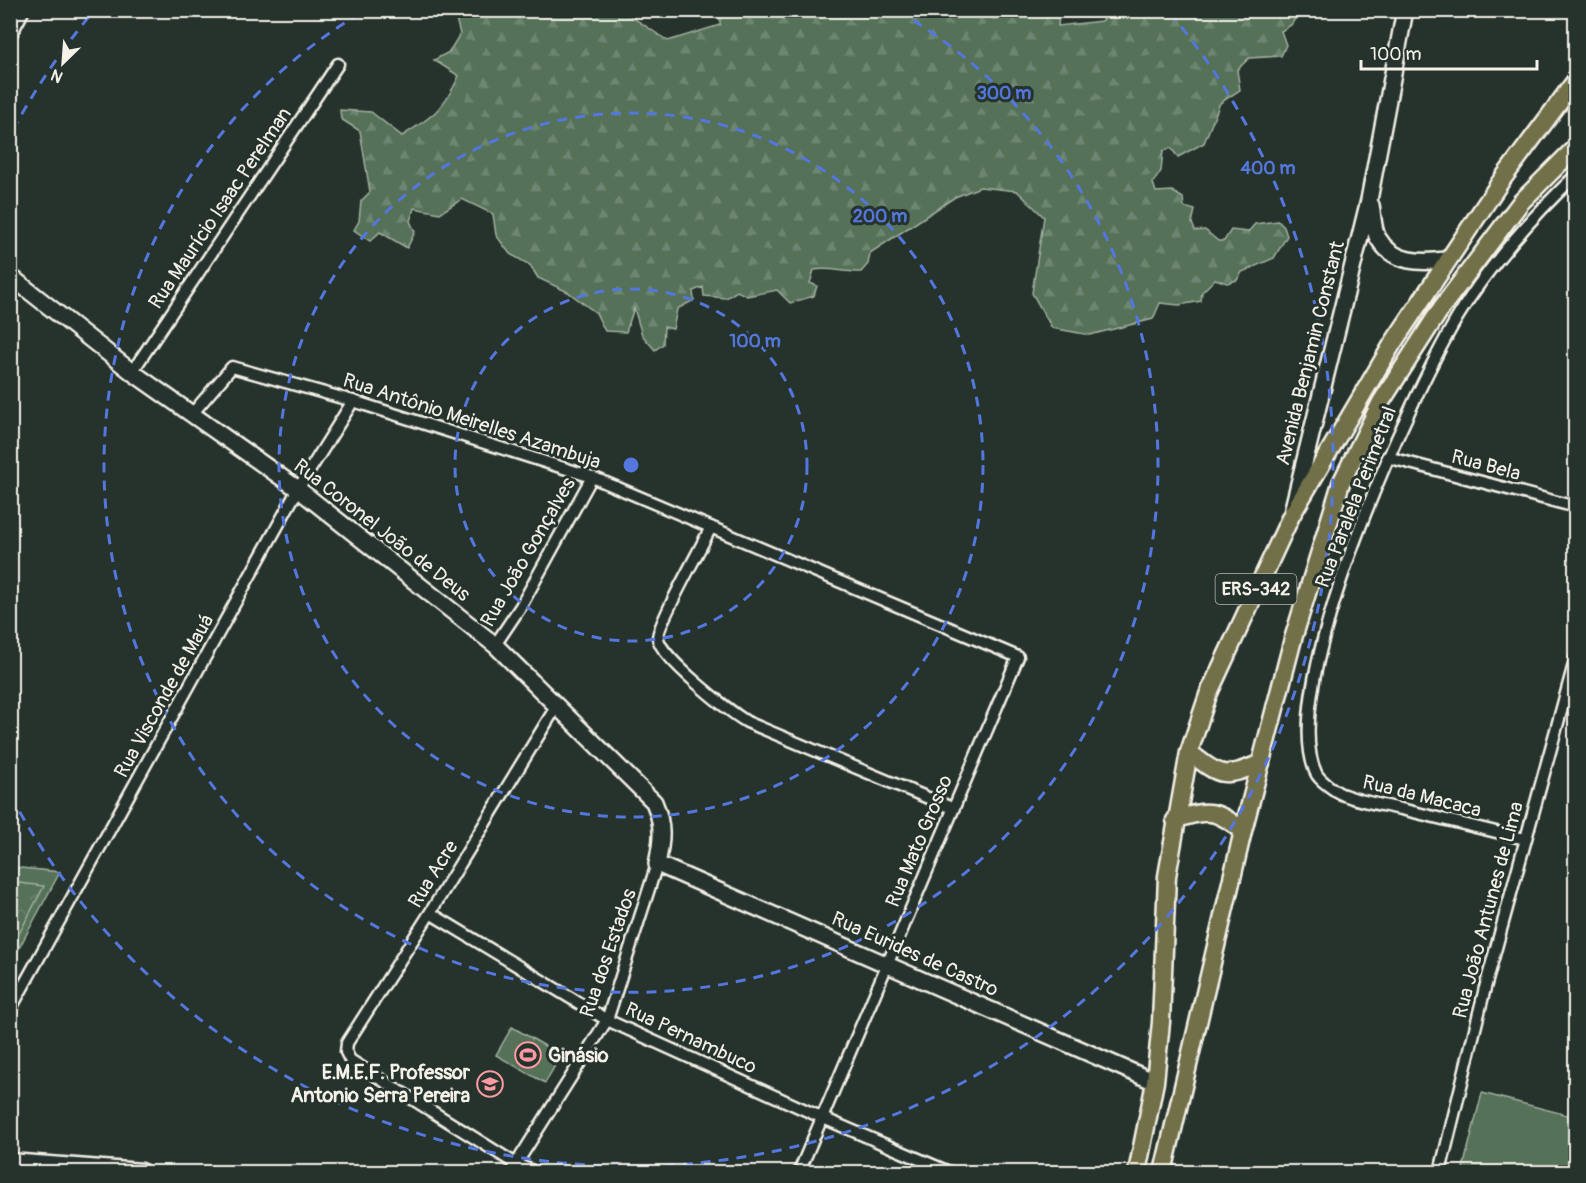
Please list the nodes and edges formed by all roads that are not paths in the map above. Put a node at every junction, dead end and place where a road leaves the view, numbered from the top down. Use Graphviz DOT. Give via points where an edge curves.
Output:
graph roads {
  1 [pos="21,10"];
  2 [pos="1405,10"];
  3 [pos="10,31"];
  4 [pos="338,64"];
  5 [pos="1575,80"];
  6 [pos="1575,147"];
  7 [pos="1575,175"];
  8 [pos="1370,200"];
  9 [pos="1446,260"];
  10 [pos="10,276"];
  11 [pos="132,372"];
  12 [pos="353,401"];
  13 [pos="192,414"];
  14 [pos="1386,458"];
  15 [pos="592,477"];
  16 [pos="298,489"];
  17 [pos="1575,507"];
  18 [pos="1291,516"];
  19 [pos="711,527"];
  20 [pos="495,645"];
  21 [pos="1018,657"];
  22 [pos="1575,657"];
  23 [pos="556,707"];
  24 [pos="1189,752"];
  25 [pos="1261,763"];
  26 [pos="1316,775"];
  27 [pos="952,808"];
  28 [pos="1175,820"];
  29 [pos="1244,831"];
  30 [pos="1525,839"];
  31 [pos="657,864"];
  32 [pos="430,913"];
  33 [pos="886,964"];
  34 [pos="10,1010"];
  35 [pos="607,1020"];
  36 [pos="1155,1082"];
  37 [pos="823,1118"];
  38 [pos="10,1159"];
  39 [pos="514,1168"];
  40 [pos="142,1169"];
  41 [pos="535,1173"];
  42 [pos="799,1173"];
  43 [pos="950,1173"];
  44 [pos="1137,1173"];
  45 [pos="1162,1173"];
  46 [pos="1440,1173"];
  1 -- 3 [label="street"];
  2 -- 8 [label="street, Avenida Benjamin Constant"];
  4 -- 11 [label="street, Rua Maurício Isaac Perelman"];
  5 -- 9 [label="main road, ERS-342"];
  6 -- 25 [label="main road, ERS-342" via="1521,202 1442,308 1382,402 1341,483 1293,639"];
  7 -- 14 [label="street, Rua Paralela Perimetral" via="1509,246 1458,316"];
  8 -- 9 [label="street, Avenida Benjamin Constant" via="1377,238 1393,254 1415,263"];
  8 -- 18 [label="street, Avenida Benjamin Constant"];
  9 -- 18 [label="main road, ERS-342"];
  10 -- 11 [label="street, Rua Coronel João de Deus"];
  11 -- 13 [label="street, Rua Coronel João de Deus"];
  12 -- 13 [label="street, Rua Antônio Meirelles Azambuja" via="232,367"];
  12 -- 15 [label="street, Rua Antônio Meirelles Azambuja"];
  12 -- 16 [label="street, Rua Visconde de Mauá"];
  13 -- 16 [label="street, Rua Coronel João de Deus"];
  14 -- 17 [label="street, Rua Bela"];
  14 -- 26 [label="street, Rua Paralela Perimetral" via="1321,647 1311,695 1309,744"];
  15 -- 19 [label="street, Rua Antônio Meirelles Azambuja"];
  15 -- 20 [label="street, Rua João Gonçalves" via="521,606"];
  16 -- 20 [label="street, Rua Coronel João de Deus"];
  16 -- 34 [label="street, Rua Visconde de Mauá"];
  18 -- 24 [label="main road, ERS-342" via="1208,695"];
  19 -- 21 [label="street, Rua Antônio Meirelles Azambuja"];
  19 -- 27 [label="street" via="660,624 658,639 665,653 747,723"];
  20 -- 23 [label="street, Rua Coronel João de Deus"];
  21 -- 27 [label="street, Rua Mato Grosso"];
  22 -- 30 [label="street, Rua João Antunes de Lima"];
  23 -- 31 [label="street, Rua Coronel João de Deus" via="654,802 662,819 663,837"];
  23 -- 32 [label="street, Rua Acre"];
  24 -- 25 [label="main road" via="1218,773 1234,775"];
  24 -- 28 [label="main road, ERS-342"];
  25 -- 29 [label="main road, ERS-342"];
  26 -- 30 [label="street, Rua da Macaca" via="1342,795"];
  27 -- 33 [label="street, Rua Mato Grosso"];
  28 -- 29 [label="main road" via="1200,811 1223,815"];
  28 -- 36 [label="main road, ERS-342" via="1167,876"];
  29 -- 45 [label="main road, ERS-342"];
  30 -- 46 [label="street, Rua João Antunes de Lima"];
  31 -- 33 [label="street, Rua Eurides de Castro"];
  31 -- 35 [label="street, Rua dos Estados"];
  32 -- 35 [label="street, Rua Pernambuco"];
  32 -- 39 [label="street, Rua Acre" via="347,1043 346,1052 350,1060"];
  33 -- 36 [label="street, Rua Eurides de Castro"];
  33 -- 37 [label="street, Rua Mato Grosso"];
  35 -- 37 [label="street, Rua Pernambuco"];
  35 -- 39 [label="street, Rua dos Estados"];
  36 -- 44 [label="main road, ERS-342"];
  37 -- 42 [label="street, Rua Mato Grosso"];
  37 -- 43 [label="street, Rua Pernambuco"];
  38 -- 40 [label="street"];
  39 -- 41 [label="street"];
}
